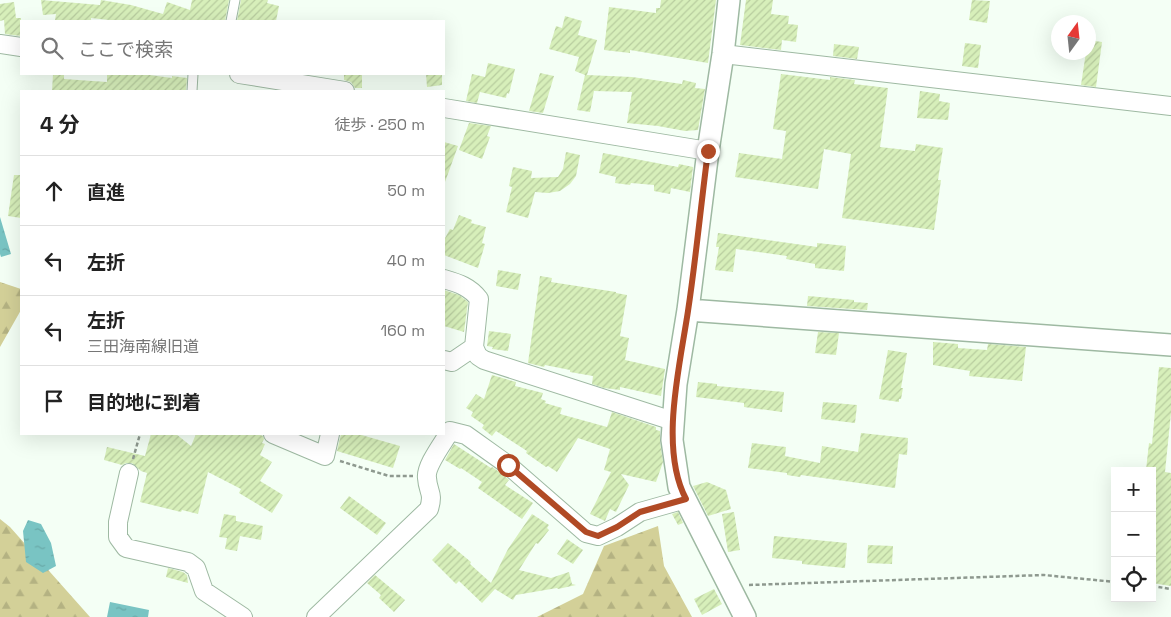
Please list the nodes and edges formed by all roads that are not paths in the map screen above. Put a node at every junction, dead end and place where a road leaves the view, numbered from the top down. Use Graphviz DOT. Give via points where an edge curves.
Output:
graph roads {
  1 [pos="235,0"];
  2 [pos="729,0"];
  3 [pos="231,20"];
  4 [pos="0,44"];
  5 [pos="20,47"];
  6 [pos="723,54"];
  7 [pos="193,75"];
  8 [pos="245,75"];
  9 [pos="192,90"];
  10 [pos="339,90"];
  11 [pos="1171,106"];
  12 [pos="445,108"];
  13 [pos="708,151"];
  14 [pos="445,279"];
  15 [pos="688,310"];
  16 [pos="1171,345"];
  17 [pos="474,347"];
  18 [pos="445,360"];
  19 [pos="674,421"];
  20 [pos="275,435"];
  21 [pos="330,435"];
  22 [pos="129,473"];
  23 [pos="686,499"];
  24 [pos="243,617"];
  25 [pos="316,617"];
  26 [pos="745,617"];
  1 -- 3 [label="lane"];
  2 -- 6 [label="street"];
  4 -- 5 [label="street"];
  6 -- 11 [label="street"];
  6 -- 13 [label="street"];
  7 -- 9 [label="lane"];
  8 -- 10 [label="street"];
  12 -- 13 [label="street"];
  13 -- 15 [label="street"];
  14 -- 17 [label="street" via="461,284 480,298"];
  15 -- 16 [label="street"];
  15 -- 19 [label="street" via="676,384"];
  17 -- 18 [label="street" via="452,362"];
  17 -- 19 [label="street" via="484,360"];
  19 -- 23 [label="street" via="672,440 679,487"];
  20 -- 21 [label="street" via="325,456"];
  22 -- 24 [label="street" via="118,522 118,537 126,548 188,562 196,568 204,591"];
  23 -- 25 [label="street" via="640,512 598,536 586,532 508,465 466,435 450,431 426,476 432,498 429,509"];
  23 -- 26 [label="street"];
}
